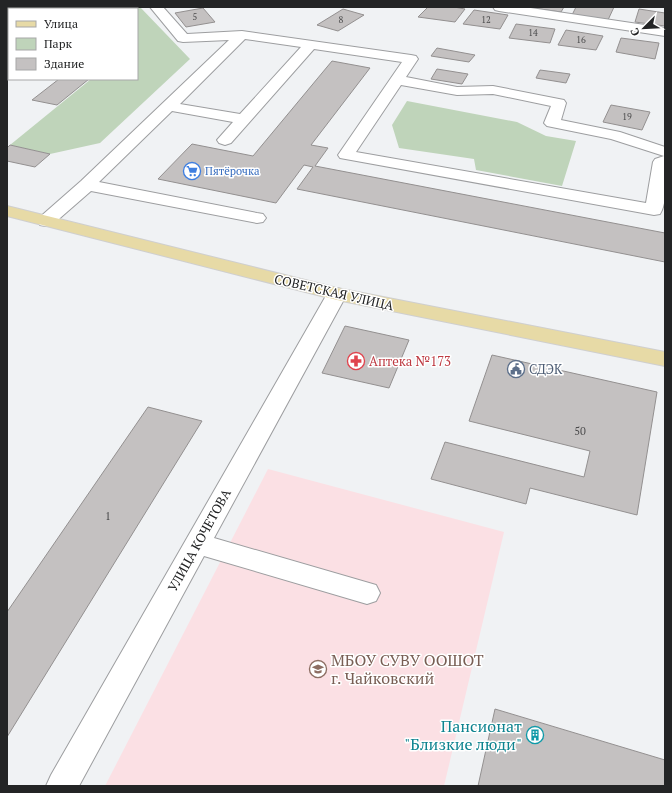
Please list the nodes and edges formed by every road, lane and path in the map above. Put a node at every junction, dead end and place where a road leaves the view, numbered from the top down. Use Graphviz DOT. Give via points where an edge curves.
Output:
graph roads {
  1 [pos="156,7"];
  2 [pos="499,7"];
  3 [pos="665,32"];
  4 [pos="242,35"];
  5 [pos="183,38"];
  6 [pos="311,45"];
  7 [pos="211,65"];
  8 [pos="397,80"];
  9 [pos="168,106"];
  10 [pos="243,119"];
  11 [pos="225,140"];
  12 [pos="665,152"];
  13 [pos="665,161"];
  14 [pos="87,184"];
  15 [pos="7,211"];
  16 [pos="257,218"];
  17 [pos="46,221"];
  18 [pos="336,294"];
  19 [pos="665,359"];
  20 [pos="198,543"];
  21 [pos="367,593"];
  22 [pos="62,786"];
  1 -- 5 [label="street"];
  2 -- 3 [label="street"];
  4 -- 5 [label="street"];
  4 -- 6 [label="street"];
  4 -- 7 [label="street"];
  5 -- 7 [label="street" via="207,48"];
  6 -- 8 [label="street" via="412,59"];
  6 -- 10 [label="street"];
  7 -- 9 [label="street"];
  8 -- 12 [label="street" via="457,91 493,90 559,103 552,123 614,135"];
  8 -- 13 [label="street" via="346,155 654,210 661,162"];
  9 -- 10 [label="street"];
  9 -- 14 [label="street"];
  10 -- 11 [label="street"];
  14 -- 16 [label="street"];
  14 -- 17 [label="street"];
  15 -- 17 [label="main road, СОВЕТСКАЯ УЛИЦА"];
  17 -- 18 [label="main road, СОВЕТСКАЯ УЛИЦА"];
  18 -- 19 [label="main road, СОВЕТСКАЯ УЛИЦА"];
  18 -- 20 [label="street, УЛИЦА КОЧЕТОВА"];
  20 -- 21 [label="street"];
  20 -- 22 [label="street, УЛИЦА КОЧЕТОВА"];
}
